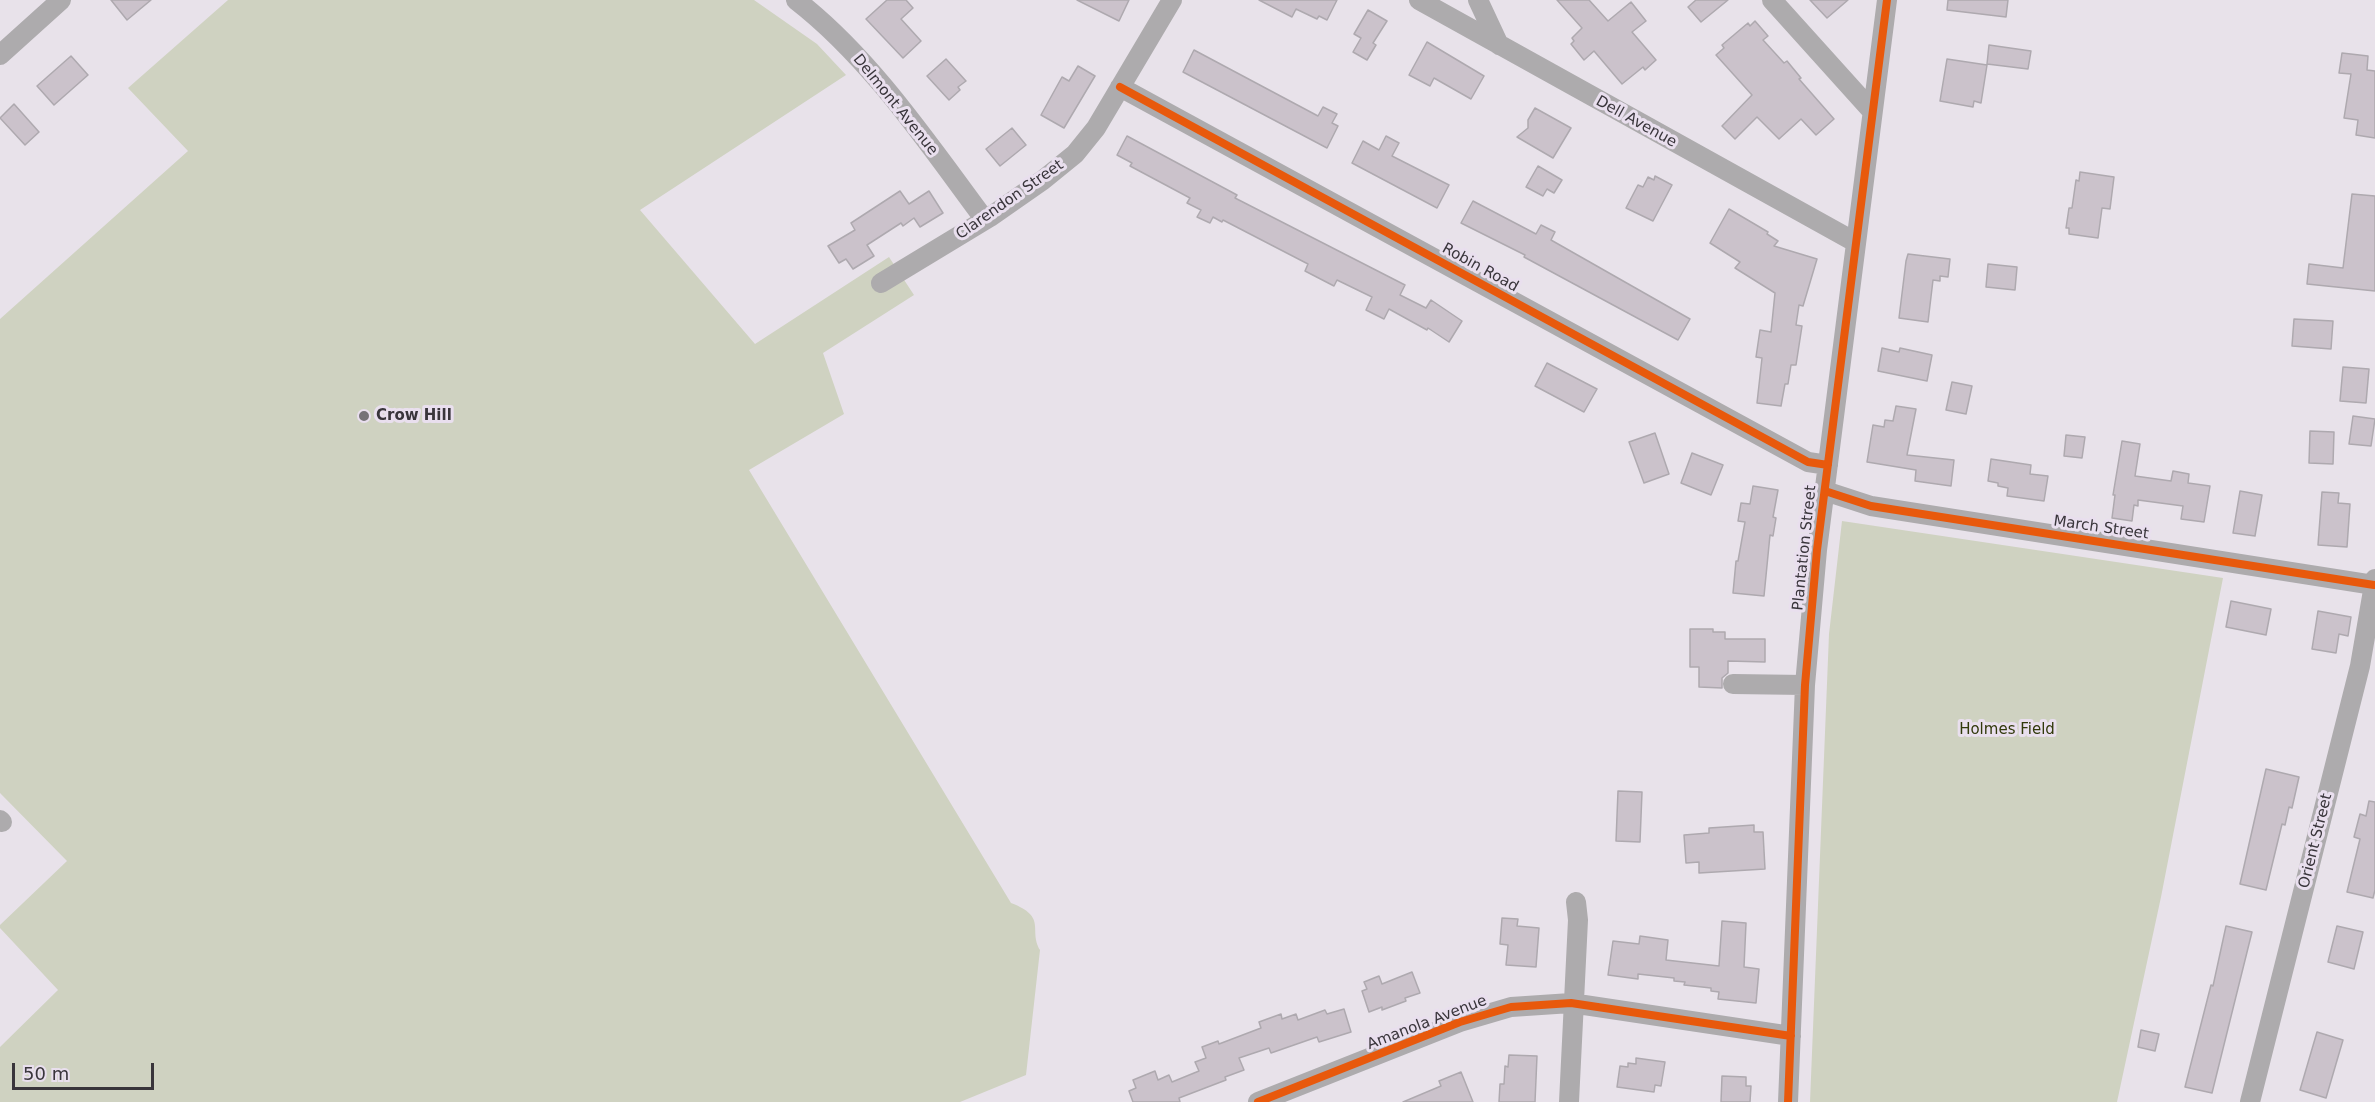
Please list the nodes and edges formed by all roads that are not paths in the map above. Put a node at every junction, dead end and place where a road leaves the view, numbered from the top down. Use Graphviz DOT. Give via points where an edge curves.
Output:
graph roads {
  1 [pos="61,0"];
  2 [pos="796,0"];
  3 [pos="1172,0"];
  4 [pos="1419,0"];
  5 [pos="1478,0"];
  6 [pos="1772,0"];
  7 [pos="1887,0"];
  8 [pos="1499,45"];
  9 [pos="0,55"];
  10 [pos="1120,87"];
  11 [pos="1872,111"];
  12 [pos="985,220"];
  13 [pos="1855,242"];
  14 [pos="880,283"];
  15 [pos="1828,465"];
  16 [pos="1825,490"];
  17 [pos="2375,582"];
  18 [pos="1733,684"];
  19 [pos="1805,684"];
  20 [pos="1576,902"];
  21 [pos="1574,1004"];
  22 [pos="1791,1036"];
  23 [pos="1258,1102"];
  24 [pos="1569,1102"];
  25 [pos="1788,1102"];
  26 [pos="2250,1102"];
  1 -- 9 [label="street"];
  2 -- 12 [label="street, Delmont Avenue" via="873,76"];
  3 -- 10 [label="street, Clarendon Street"];
  4 -- 8 [label="street, Dell Avenue"];
  5 -- 8 [label="street"];
  6 -- 11 [label="street"];
  7 -- 11 [label="street, Plantation Street"];
  8 -- 13 [label="street, Dell Avenue"];
  10 -- 12 [label="street, Clarendon Street" via="1075,154"];
  10 -- 15 [label="street, Robin Road" via="1808,462"];
  11 -- 13 [label="street, Plantation Street"];
  12 -- 14 [label="street, Clarendon Street"];
  13 -- 15 [label="street, Plantation Street"];
  15 -- 16 [label="street, Plantation Street"];
  16 -- 17 [label="street, March Street" via="1871,506"];
  16 -- 19 [label="street, Plantation Street"];
  17 -- 26 [label="street, Orient Street" via="2360,666"];
  18 -- 19 [label="street"];
  19 -- 22 [label="street, Plantation Street"];
  20 -- 21 [label="street"];
  21 -- 22 [label="street, Amanola Avenue"];
  21 -- 23 [label="street, Amanola Avenue" via="1525,1005 1484,1014"];
  21 -- 24 [label="street"];
  22 -- 25 [label="street, Plantation Street"];
}
